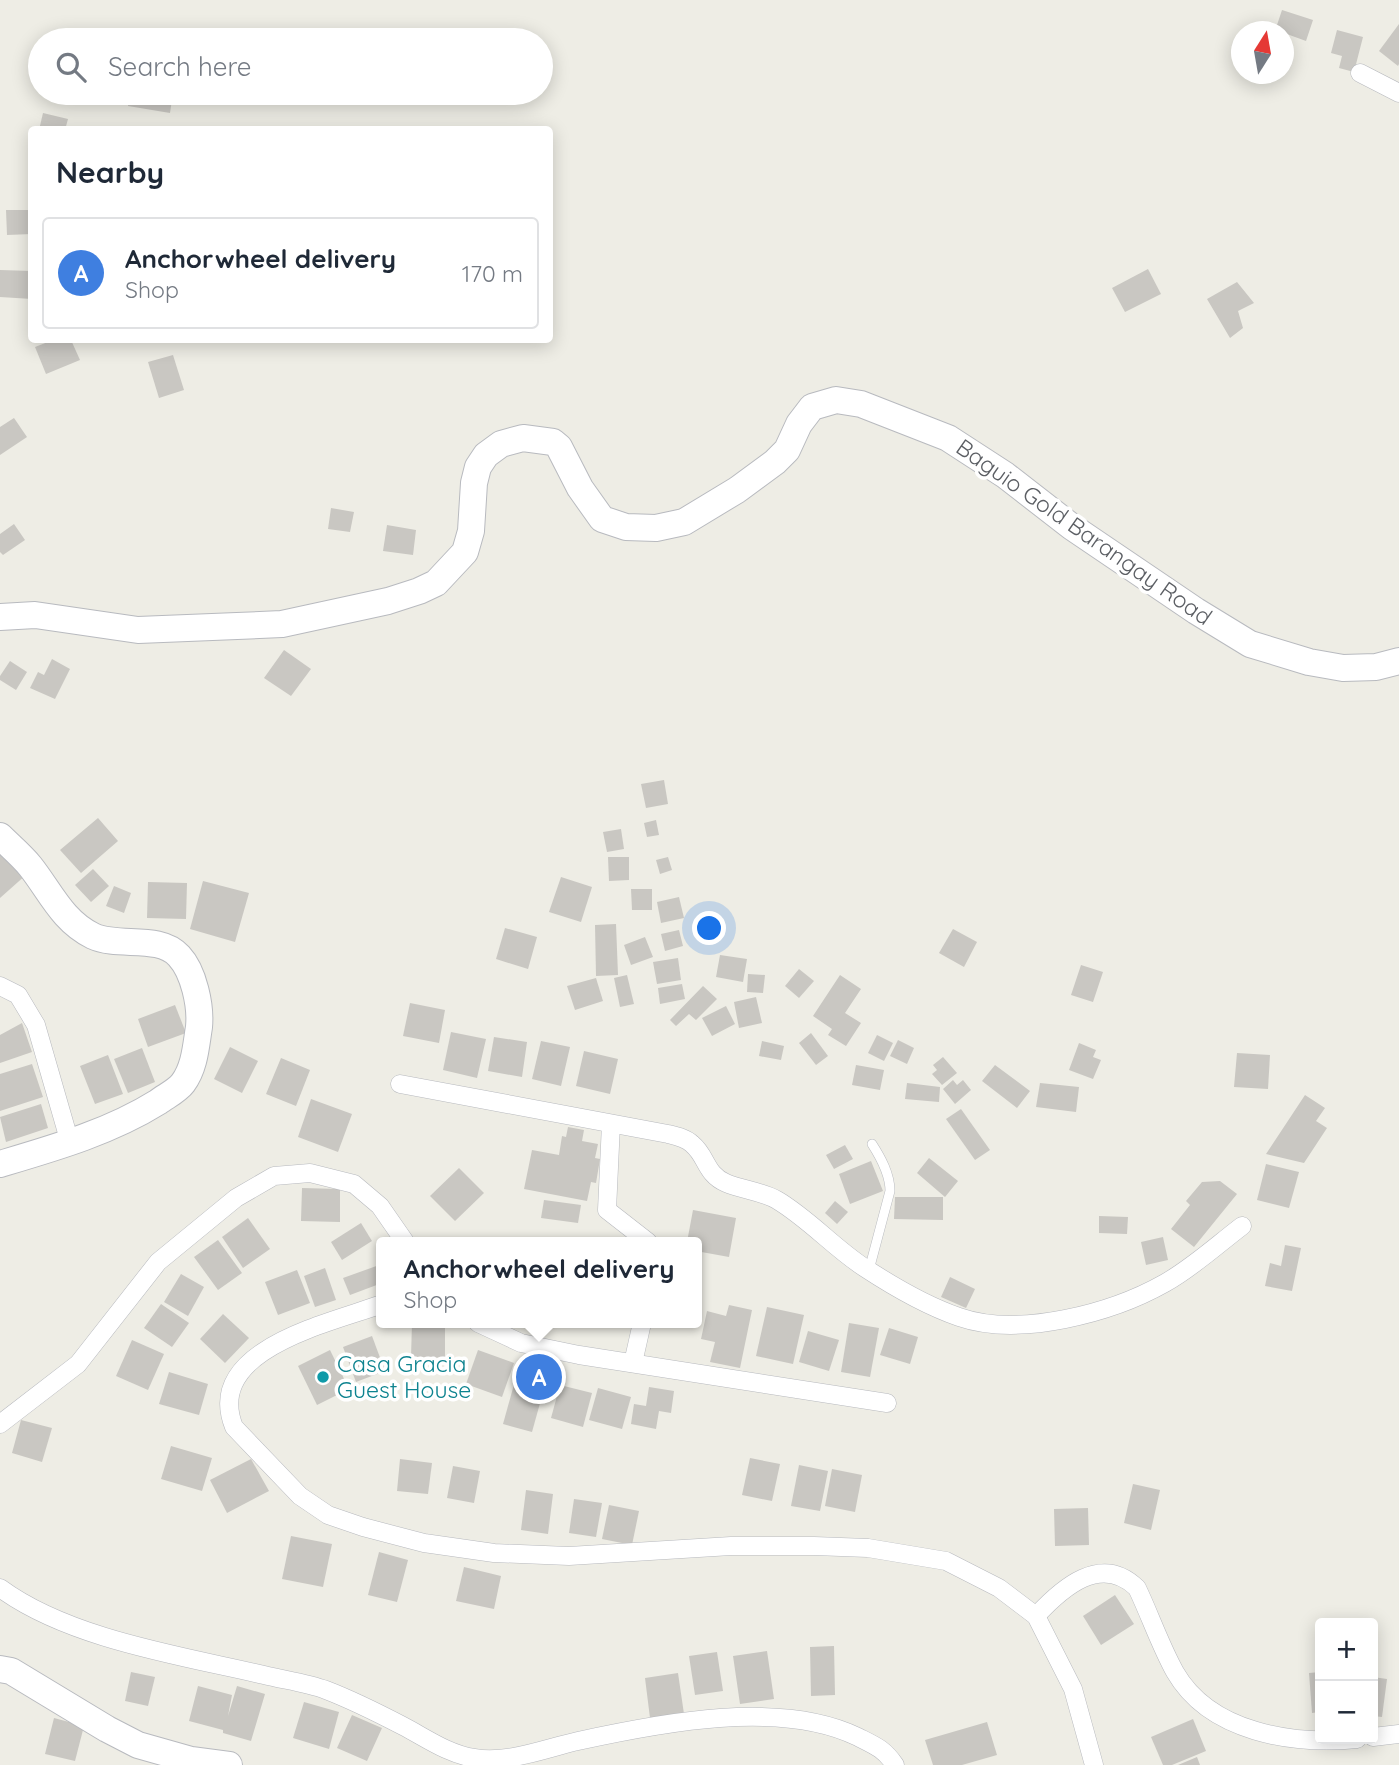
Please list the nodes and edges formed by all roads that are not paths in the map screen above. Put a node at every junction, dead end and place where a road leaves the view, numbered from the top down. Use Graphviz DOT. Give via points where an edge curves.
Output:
graph roads {
  1 [pos="1360,73"];
  2 [pos="1399,93"];
  3 [pos="0,617"];
  4 [pos="1399,661"];
  5 [pos="0,836"];
  6 [pos="0,986"];
  7 [pos="400,1084"];
  8 [pos="611,1124"];
  9 [pos="70,1143"];
  10 [pos="872,1144"];
  11 [pos="0,1164"];
  12 [pos="1242,1226"];
  13 [pos="402,1237"];
  14 [pos="642,1237"];
  15 [pos="869,1270"];
  16 [pos="376,1306"];
  17 [pos="489,1328"];
  18 [pos="641,1328"];
  19 [pos="633,1363"];
  20 [pos="887,1403"];
  21 [pos="0,1424"];
  22 [pos="0,1588"];
  23 [pos="1036,1616"];
  24 [pos="0,1669"];
  25 [pos="1399,1734"];
  26 [pos="1378,1736"];
  27 [pos="1315,1740"];
  28 [pos="229,1765"];
  29 [pos="895,1765"];
  30 [pos="1094,1765"];
  1 -- 2 [label="street"];
  3 -- 4 [label="street, Baguio Gold Barangay Road" via="35,615 138,630 237,626 282,624 388,601 436,583 465,552 478,467 501,444 523,438 553,442 602,519 626,527 656,528 684,522 737,490 787,450 812,407 836,400 861,404 947,438 1250,644 1343,668"];
  5 -- 9 [label="street" via="74,924 106,940 165,947 178,955 194,990 200,1017 190,1070 182,1084 148,1108"];
  6 -- 9 [label="street" via="18,995 36,1025"];
  7 -- 8 [label="street"];
  8 -- 14 [label="street" via="607,1210"];
  8 -- 15 [label="street" via="690,1142 712,1174 725,1183 775,1198"];
  9 -- 11 [label="street"];
  10 -- 15 [label="lane" via="881,1157 890,1191"];
  12 -- 15 [label="street" via="1167,1282 1130,1301 1031,1323 999,1324 958,1317"];
  13 -- 21 [label="street" via="380,1206 354,1184 310,1173 274,1176 226,1205 158,1262 78,1364"];
  16 -- 23 [label="street" via="296,1334 263,1351 241,1372 228,1399 234,1427 300,1496 328,1515 424,1542 494,1553 569,1556 731,1546 868,1548 946,1560 999,1588"];
  17 -- 19 [label="street" via="522,1343"];
  18 -- 19 [label="street"];
  19 -- 20 [label="street"];
  22 -- 29 [label="street" via="37,1609 106,1636 324,1689 444,1749 475,1759 504,1758 701,1720 775,1716 837,1727 885,1751"];
  23 -- 27 [label="street" via="1058,1593 1084,1577 1117,1574 1137,1588 1175,1672 1208,1710 1250,1730"];
  23 -- 30 [label="street" via="1073,1689"];
  24 -- 28 [label="street" via="11,1671 138,1745"];
  25 -- 26 [label="street"];
}
